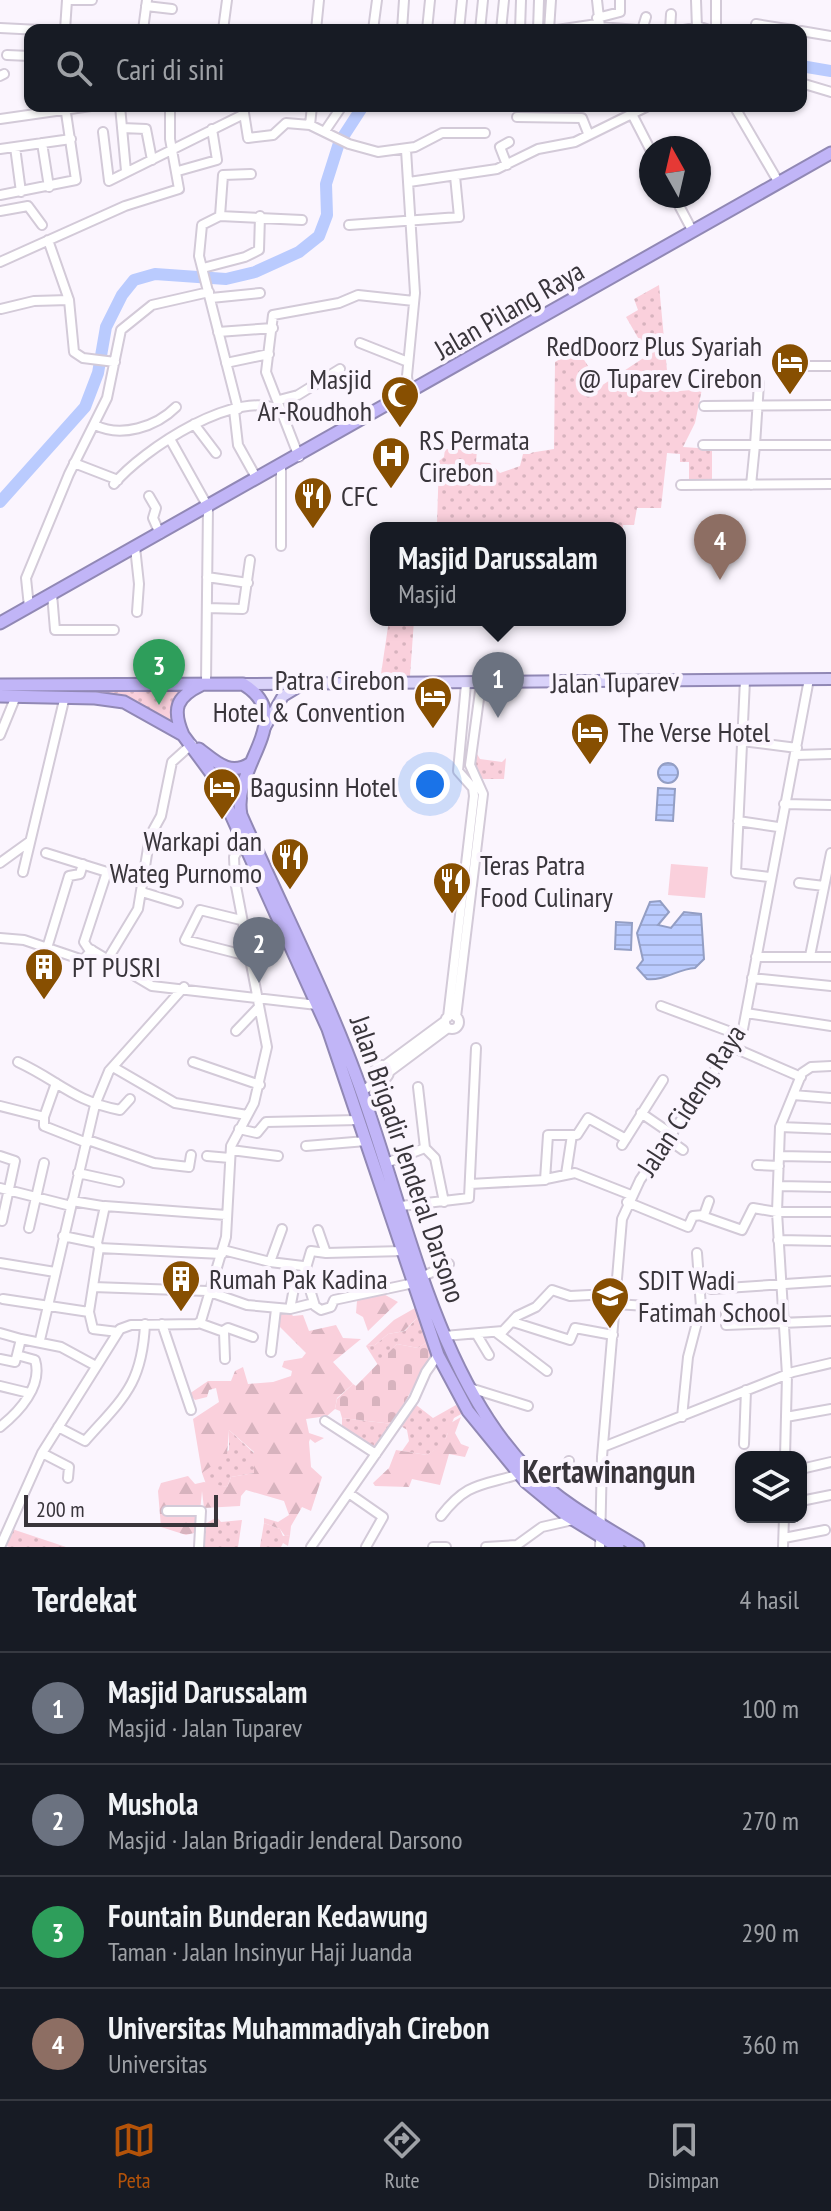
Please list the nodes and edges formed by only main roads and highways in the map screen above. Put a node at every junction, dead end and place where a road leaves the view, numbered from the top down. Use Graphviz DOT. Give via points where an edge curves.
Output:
graph roads {
  1 [pos="831,153"];
  2 [pos="0,623"];
  3 [pos="831,679"];
  4 [pos="206,683"];
  5 [pos="243,684"];
  6 [pos="0,685"];
  7 [pos="304,686"];
  8 [pos="0,696"];
  9 [pos="265,727"];
  10 [pos="190,741"];
  11 [pos="251,763"];
  12 [pos="271,892"];
  13 [pos="296,947"];
  14 [pos="327,1016"];
  15 [pos="419,1280"];
  16 [pos="599,1535"];
  17 [pos="618,1547"];
  18 [pos="638,1547"];
  1 -- 2 [label="highway, Jalan Pilang Raya"];
  3 -- 7 [label="main road, Jalan Tuparev" via="479,693"];
  4 -- 5 [label="highway"];
  4 -- 6 [label="highway"];
  4 -- 10 [label="highway" via="183,694 176,705 175,714"];
  5 -- 7 [label="main road, Jalan Tuparev"];
  5 -- 9 [label="highway" via="263,700"];
  7 -- 9 [label="main road" via="283,696"];
  8 -- 10 [label="highway" via="124,702"];
  9 -- 11 [label="highway, Jalan Brigadir Jenderal Darsono"];
  10 -- 11 [label="highway" via="227,768"];
  10 -- 12 [label="highway, Jalan Brigadir Jenderal Darsono" via="214,777"];
  11 -- 12 [label="highway, Jalan Brigadir Jenderal Darsono" via="242,786 241,815"];
  12 -- 13 [label="highway, Jalan Brigadir Jenderal Darsono"];
  13 -- 14 [label="highway, Jalan Brigadir Jenderal Darsono"];
  13 -- 14 [label="highway, Jalan Brigadir Jenderal Darsono" via="317,1005"];
  14 -- 15 [label="highway, Jalan Brigadir Jenderal Darsono" via="403,1251"];
  14 -- 15 [label="highway, Jalan Brigadir Jenderal Darsono" via="360,1087 401,1206"];
  15 -- 16 [label="highway, Jalan Brigadir Jenderal Darsono" via="487,1419 537,1478"];
  15 -- 16 [label="highway, Jalan Brigadir Jenderal Darsono" via="438,1355 468,1411 520,1474 573,1520"];
  16 -- 17 [label="highway, Jalan Brigadir Jenderal Darsono"];
  16 -- 18 [label="highway, Jalan Brigadir Jenderal Darsono"];
}
